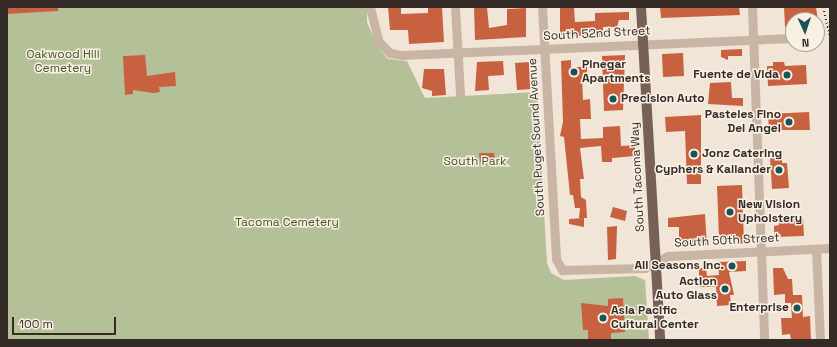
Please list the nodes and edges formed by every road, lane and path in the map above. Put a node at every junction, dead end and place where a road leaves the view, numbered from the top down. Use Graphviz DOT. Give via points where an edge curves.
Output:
graph roads {
  1 [pos="370,7"];
  2 [pos="455,7"];
  3 [pos="542,7"];
  4 [pos="752,7"];
  5 [pos="644,9"];
  6 [pos="785,38"];
  7 [pos="753,39"];
  8 [pos="645,44"];
  9 [pos="545,49"];
  10 [pos="457,53"];
  11 [pos="460,95"];
  12 [pos="830,248"];
  13 [pos="816,249"];
  14 [pos="761,252"];
  15 [pos="656,262"];
  16 [pos="558,265"];
  17 [pos="660,340"];
  18 [pos="764,340"];
  19 [pos="820,340"];
  1 -- 10 [label="street, South 52nd Street" via="379,42 390,53"];
  2 -- 10 [label="street"];
  3 -- 9 [label="street, South Puget Sound Avenue"];
  4 -- 7 [label="street"];
  5 -- 8 [label="main road, South Tacoma Way"];
  6 -- 7 [label="street, South 52nd Street"];
  7 -- 8 [label="street, South 52nd Street"];
  7 -- 14 [label="street"];
  8 -- 9 [label="street, South 52nd Street"];
  8 -- 15 [label="main road, South Tacoma Way"];
  9 -- 10 [label="street, South 52nd Street"];
  9 -- 16 [label="street, South Puget Sound Avenue"];
  10 -- 11 [label="street"];
  12 -- 13 [label="street, South 50th Street"];
  13 -- 14 [label="street, South 50th Street"];
  13 -- 19 [label="street"];
  14 -- 15 [label="street, South 50th Street" via="668,256"];
  14 -- 18 [label="street"];
  15 -- 16 [label="street, South 50th Street" via="645,268 576,271 566,271"];
  15 -- 17 [label="main road, South Tacoma Way"];
}
